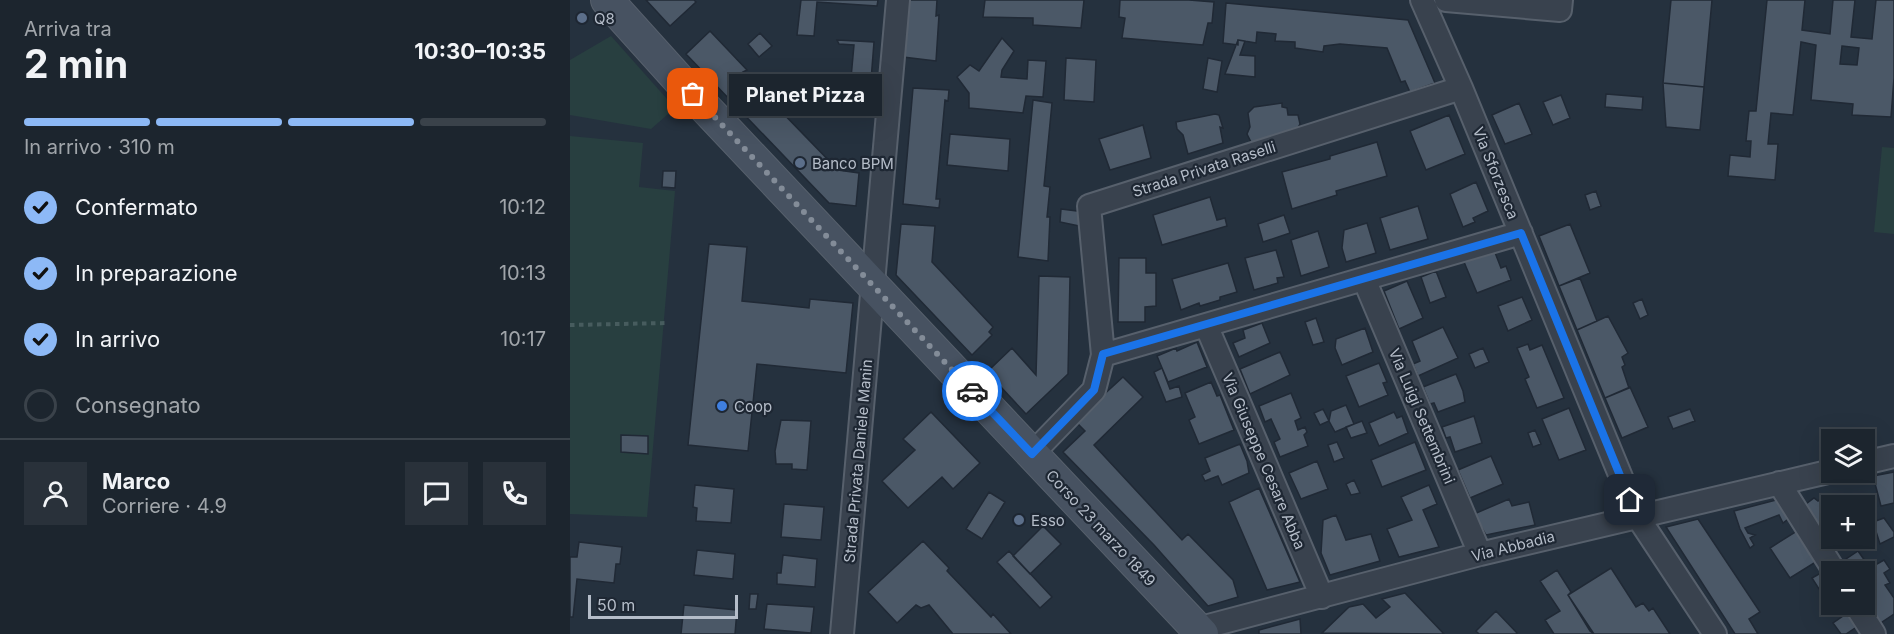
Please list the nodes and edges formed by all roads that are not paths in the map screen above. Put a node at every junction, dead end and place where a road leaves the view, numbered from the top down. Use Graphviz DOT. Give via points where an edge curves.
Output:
graph roads {
  1 [pos="608,0"];
  2 [pos="898,0"];
  3 [pos="1422,0"];
  4 [pos="1446,0"];
  5 [pos="1561,0"];
  6 [pos="1461,88"];
  7 [pos="1521,233"];
  8 [pos="1364,279"];
  9 [pos="874,287"];
  10 [pos="1206,325"];
  11 [pos="1103,354"];
  12 [pos="1032,454"];
  13 [pos="1894,456"];
  14 [pos="1875,460"];
  15 [pos="1821,473"];
  16 [pos="1779,483"];
  17 [pos="1637,516"];
  18 [pos="1480,554"];
  19 [pos="1828,561"];
  20 [pos="1322,597"];
  21 [pos="1862,615"];
  22 [pos="1200,631"];
  23 [pos="842,634"];
  24 [pos="1715,634"];
  25 [pos="1874,634"];
  1 -- 9 [label="main road, Corso 23 marzo 1849"];
  2 -- 9 [label="street, Strada Privata Daniele Manin"];
  3 -- 6 [label="street, Via Sforzesca"];
  4 -- 5 [label="street" via="1560,10"];
  6 -- 7 [label="street, Via Sforzesca"];
  6 -- 11 [label="street, Strada Privata Raselli" via="1089,206"];
  7 -- 8 [label="street"];
  7 -- 17 [label="street, Via Sforzesca"];
  8 -- 10 [label="street"];
  8 -- 18 [label="street, Via Luigi Settembrini"];
  9 -- 12 [label="main road, Corso 23 marzo 1849"];
  9 -- 23 [label="street, Strada Privata Daniele Manin"];
  10 -- 11 [label="street"];
  10 -- 20 [label="street, Via Giuseppe Cesare Abba"];
  11 -- 12 [label="street" via="1094,390"];
  12 -- 22 [label="main road, Corso 23 marzo 1849"];
  13 -- 14 [label="street"];
  15 -- 16 [label="street, Via Abbadia"];
  16 -- 17 [label="street, Via Abbadia"];
  16 -- 19 [label="street"];
  17 -- 18 [label="street, Via Abbadia"];
  17 -- 24 [label="street, Via Sforzesca"];
  18 -- 20 [label="street, Via Abbadia"];
  20 -- 22 [label="street, Via Abbadia"];
  21 -- 25 [label="street"];
}
